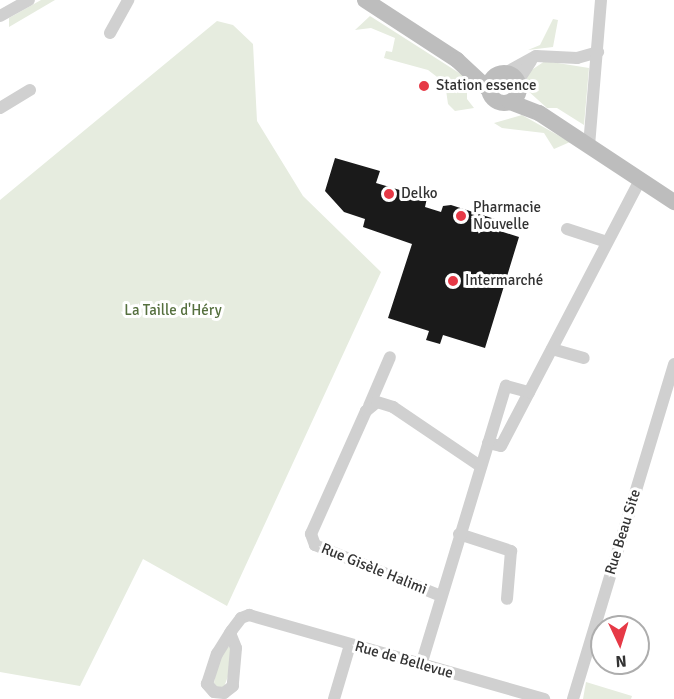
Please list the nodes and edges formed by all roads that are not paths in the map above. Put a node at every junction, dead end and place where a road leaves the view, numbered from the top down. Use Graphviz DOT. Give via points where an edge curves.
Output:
graph roads {
  1 [pos="29,0"];
  2 [pos="128,0"];
  3 [pos="365,0"];
  4 [pos="601,0"];
  5 [pos="0,16"];
  6 [pos="110,33"];
  7 [pos="598,52"];
  8 [pos="457,60"];
  9 [pos="510,83"];
  10 [pos="488,89"];
  11 [pos="30,90"];
  12 [pos="0,108"];
  13 [pos="589,146"];
  14 [pos="640,180"];
  15 [pos="674,202"];
  16 [pos="567,229"];
  17 [pos="607,242"];
  18 [pos="552,349"];
  19 [pos="390,357"];
  20 [pos="584,358"];
  21 [pos="674,364"];
  22 [pos="529,392"];
  23 [pos="369,406"];
  24 [pos="488,443"];
  25 [pos="480,466"];
  26 [pos="459,534"];
  27 [pos="441,596"];
  28 [pos="507,599"];
  29 [pos="230,633"];
  30 [pos="350,645"];
  31 [pos="421,664"];
  32 [pos="334,699"];
  33 [pos="544,699"];
  34 [pos="573,699"];
  1 -- 5 [label="street"];
  2 -- 6 [label="street"];
  3 -- 8 [label="main road"];
  4 -- 7 [label="street"];
  7 -- 9 [label="street" via="577,58 536,56"];
  7 -- 13 [label="street"];
  8 -- 9 [label="main road"];
  8 -- 10 [label="main road"];
  9 -- 10 [label="main road"];
  9 -- 10 [label="main road" via="498,102"];
  9 -- 13 [label="main road" via="539,113"];
  11 -- 12 [label="street"];
  13 -- 14 [label="main road"];
  14 -- 15 [label="main road"];
  14 -- 17 [label="street"];
  16 -- 17 [label="street"];
  17 -- 18 [label="street"];
  18 -- 20 [label="street"];
  18 -- 22 [label="street"];
  19 -- 23 [label="street, Rue Gisèle Halimi"];
  21 -- 34 [label="street, Rue Beau Site"];
  22 -- 24 [label="street" via="501,446"];
  22 -- 24 [label="street" via="506,386"];
  23 -- 25 [label="street" via="377,402 393,406"];
  23 -- 27 [label="street, Rue Gisèle Halimi" via="311,542"];
  24 -- 25 [label="street"];
  25 -- 26 [label="street"];
  26 -- 27 [label="street"];
  26 -- 28 [label="street" via="511,551"];
  27 -- 31 [label="street"];
  29 -- 30 [label="street, Rue de Bellevue" via="240,618 264,619"];
  30 -- 31 [label="street, Rue de Bellevue"];
  30 -- 32 [label="street"];
  31 -- 33 [label="street, Rue de Bellevue"];
}
